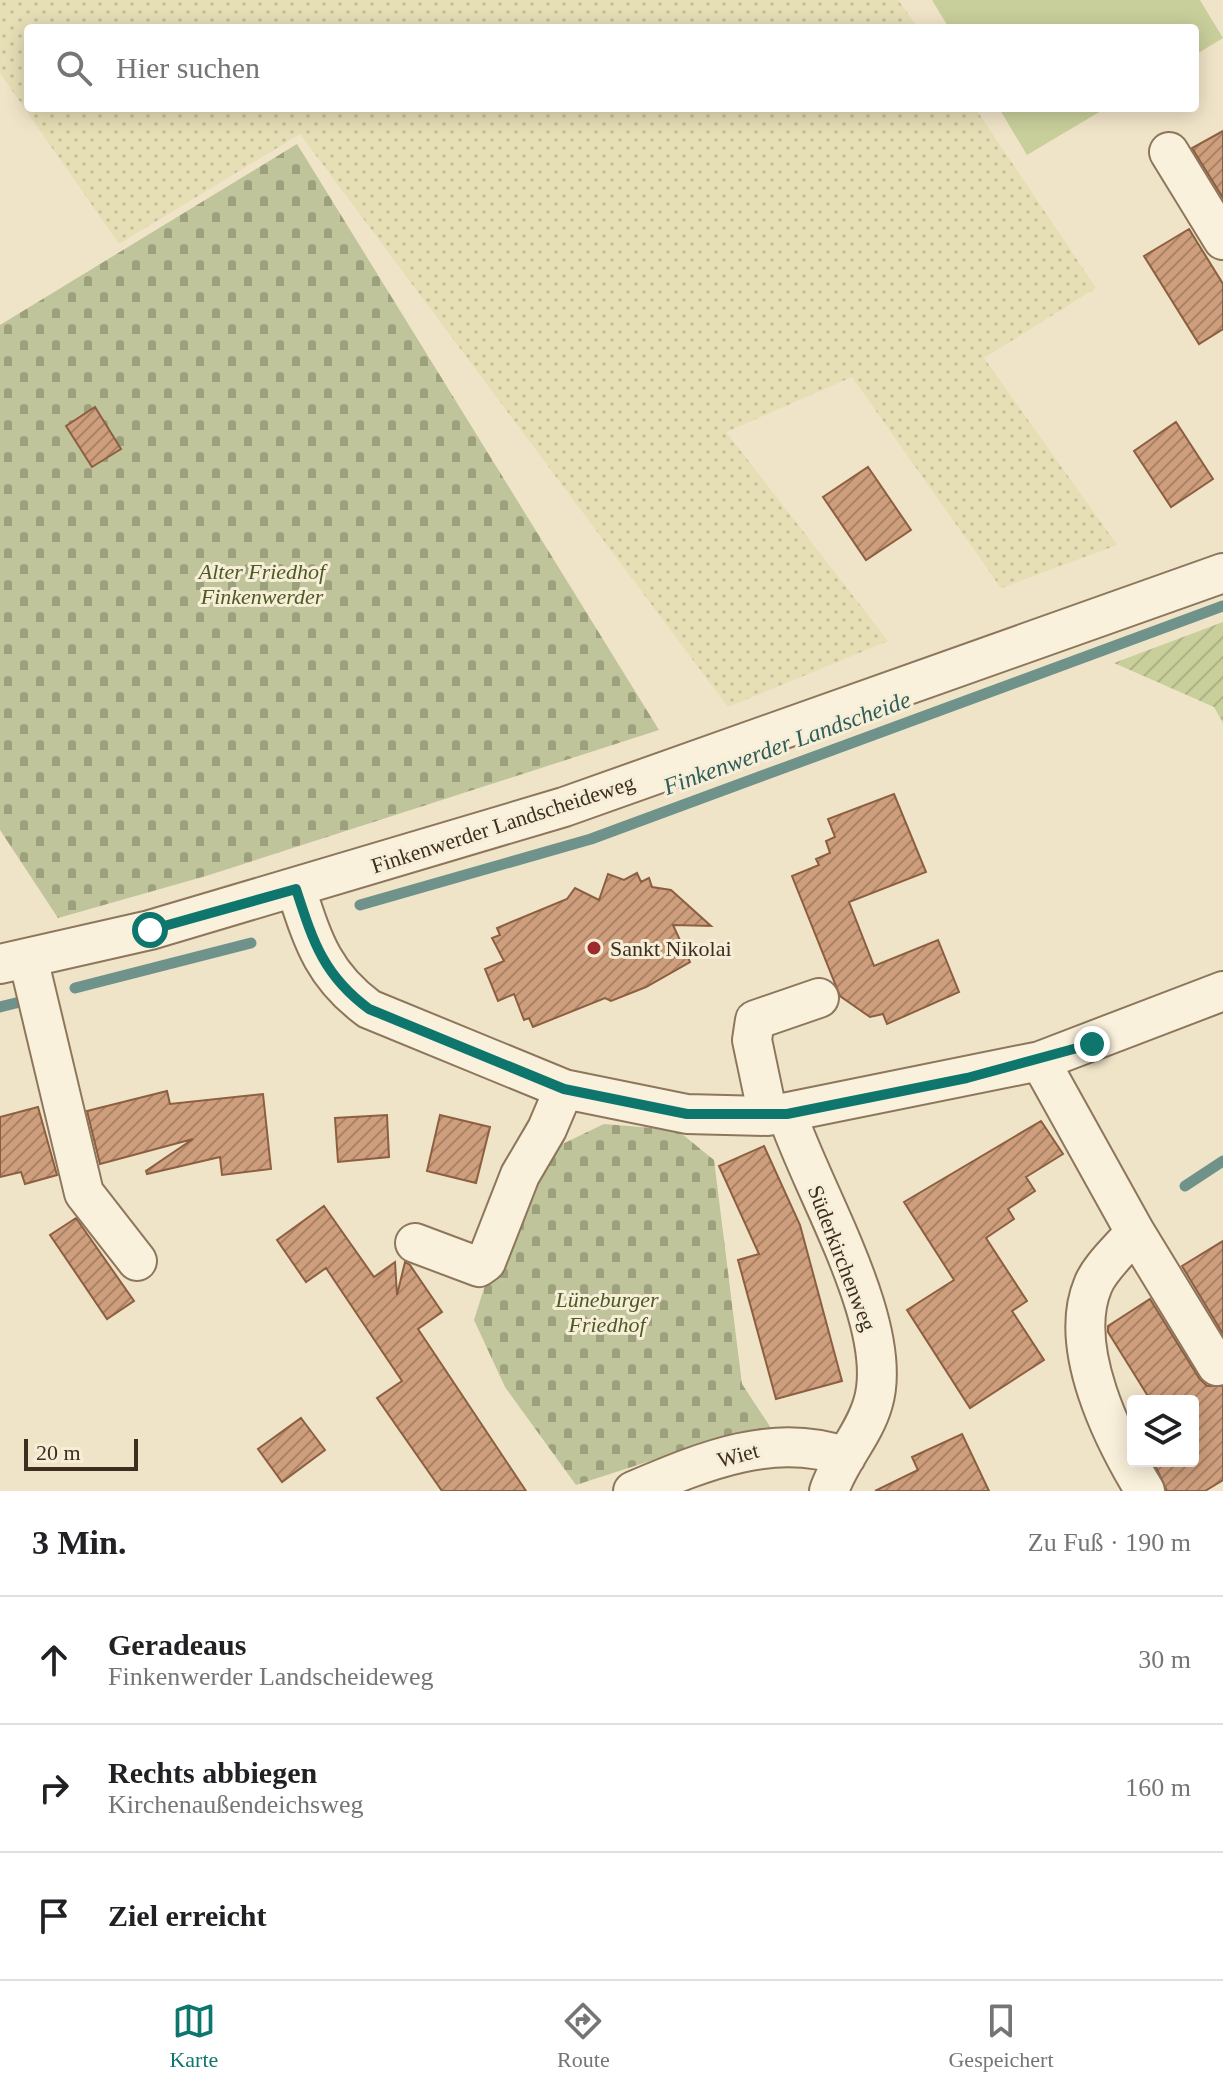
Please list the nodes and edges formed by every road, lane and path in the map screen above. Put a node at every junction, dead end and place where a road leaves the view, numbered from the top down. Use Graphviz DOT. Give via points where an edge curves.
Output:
graph roads {
  1 [pos="1169,152"];
  2 [pos="1223,240"];
  3 [pos="1223,573"];
  4 [pos="296,889"];
  5 [pos="14,961"];
  6 [pos="1223,991"];
  7 [pos="819,998"];
  8 [pos="1040,1061"];
  9 [pos="564,1089"];
  10 [pos="778,1115"];
  11 [pos="1135,1232"];
  12 [pos="415,1243"];
  13 [pos="137,1261"];
  14 [pos="1217,1366"];
  15 [pos="846,1457"];
  16 [pos="633,1491"];
  17 [pos="829,1491"];
  18 [pos="1145,1491"];
  1 -- 2 [label="street"];
  3 -- 4 [label="street, Finkenwerder Landscheideweg" via="564,807"];
  4 -- 5 [label="street, Finkenwerder Landscheideweg"];
  4 -- 9 [label="street" via="318,954 344,991 369,1009"];
  5 -- 13 [label="street" via="84,1193"];
  6 -- 8 [label="street"];
  7 -- 10 [label="street, Süderkirchenweg" via="755,1020 752,1040"];
  8 -- 10 [label="street"];
  8 -- 11 [label="street"];
  9 -- 10 [label="street" via="687,1114"];
  9 -- 12 [label="street" via="520,1175 486,1262 479,1267 464,1264"];
  10 -- 15 [label="street, Süderkirchenweg" via="860,1293 877,1358 873,1403"];
  11 -- 14 [label="street"];
  11 -- 18 [label="street" via="1093,1284 1086,1315 1091,1371 1106,1418"];
  15 -- 16 [label="street, Wiet" via="797,1445 757,1447"];
  15 -- 17 [label="street, Süderkirchenweg"];
}
